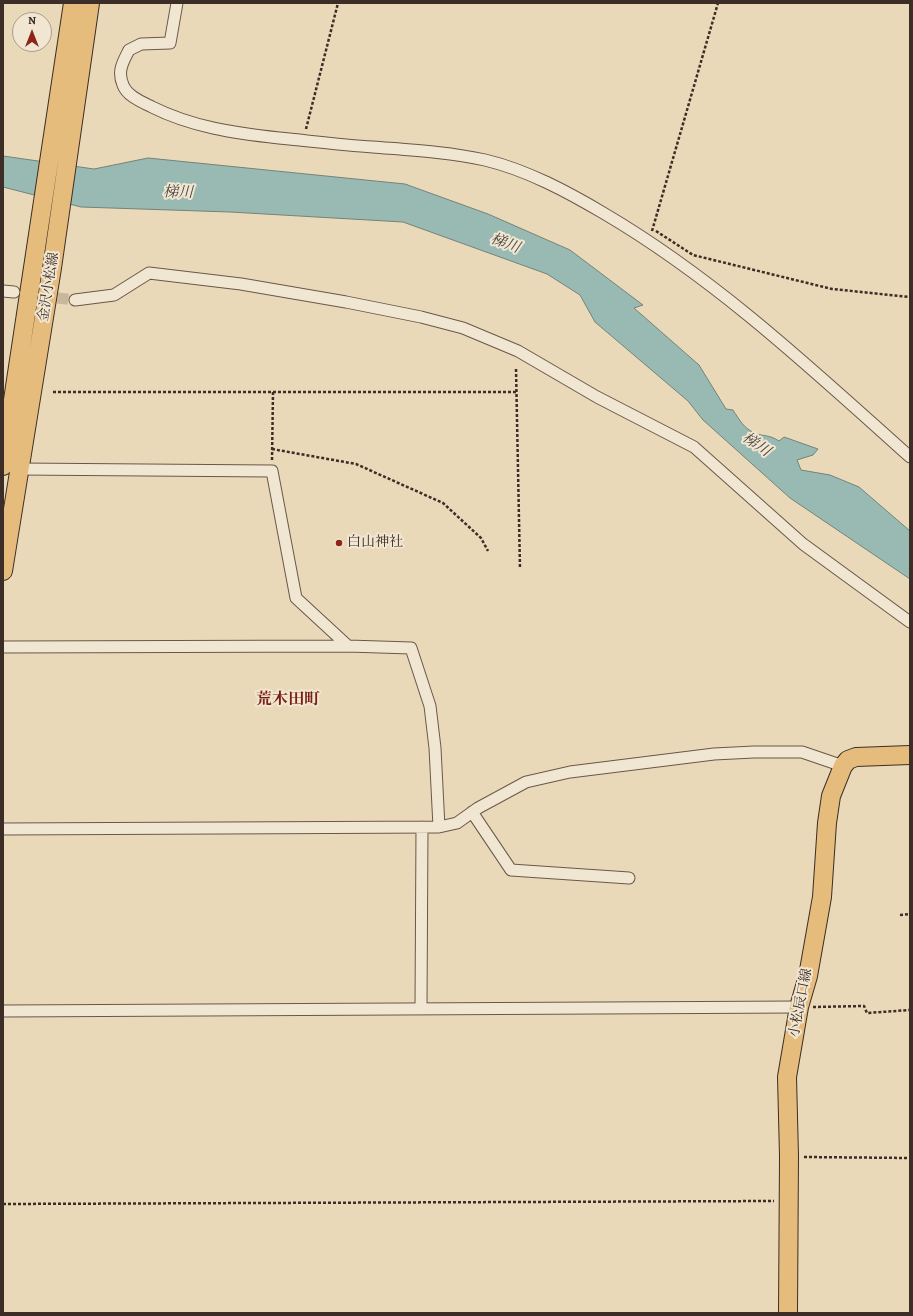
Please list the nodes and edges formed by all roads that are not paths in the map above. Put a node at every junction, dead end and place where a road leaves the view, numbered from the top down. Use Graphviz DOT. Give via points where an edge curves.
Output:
graph roads {
  1 [pos="73,3"];
  2 [pos="90,3"];
  3 [pos="178,3"];
  4 [pos="69,89"];
  5 [pos="74,300"];
  6 [pos="910,457"];
  7 [pos="11,468"];
  8 [pos="3,571"];
  9 [pos="910,622"];
  10 [pos="348,646"];
  11 [pos="3,647"];
  12 [pos="910,755"];
  13 [pos="843,766"];
  14 [pos="472,812"];
  15 [pos="422,827"];
  16 [pos="440,827"];
  17 [pos="3,829"];
  18 [pos="629,878"];
  19 [pos="799,1007"];
  20 [pos="421,1009"];
  21 [pos="3,1011"];
  22 [pos="788,1313"];
  1 -- 4 [label="main road, 金沢小松線"];
  2 -- 4 [label="main road, 金沢小松線"];
  3 -- 6 [label="street" via="170,43 141,44 128,50 119,69 123,87 138,100 174,118 217,130 303,142 434,152 486,160 572,195 644,237 714,287 818,374"];
  4 -- 7 [label="main road, 金沢小松線" via="33,269"];
  4 -- 7 [label="main road, 金沢小松線" via="52,268 44,319"];
  5 -- 9 [label="street" via="114,295 149,273 242,284 346,302 463,328 518,351 597,397 694,447 803,544"];
  7 -- 8 [label="main road, 金沢小松線"];
  7 -- 10 [label="street" via="272,471 296,598"];
  10 -- 11 [label="street"];
  10 -- 16 [label="street" via="411,648 430,706"];
  12 -- 13 [label="main road" via="856,757 848,760"];
  13 -- 14 [label="street" via="802,752 714,754 570,772 526,782"];
  13 -- 19 [label="main road, 小松辰口線" via="828,811 822,897 808,976"];
  14 -- 16 [label="street" via="456,823"];
  14 -- 18 [label="street" via="511,870"];
  15 -- 16 [label="street"];
  15 -- 17 [label="street"];
  15 -- 20 [label="street"];
  19 -- 20 [label="street"];
  19 -- 22 [label="main road, 小松辰口線" via="787,1077"];
  20 -- 21 [label="street"];
}
